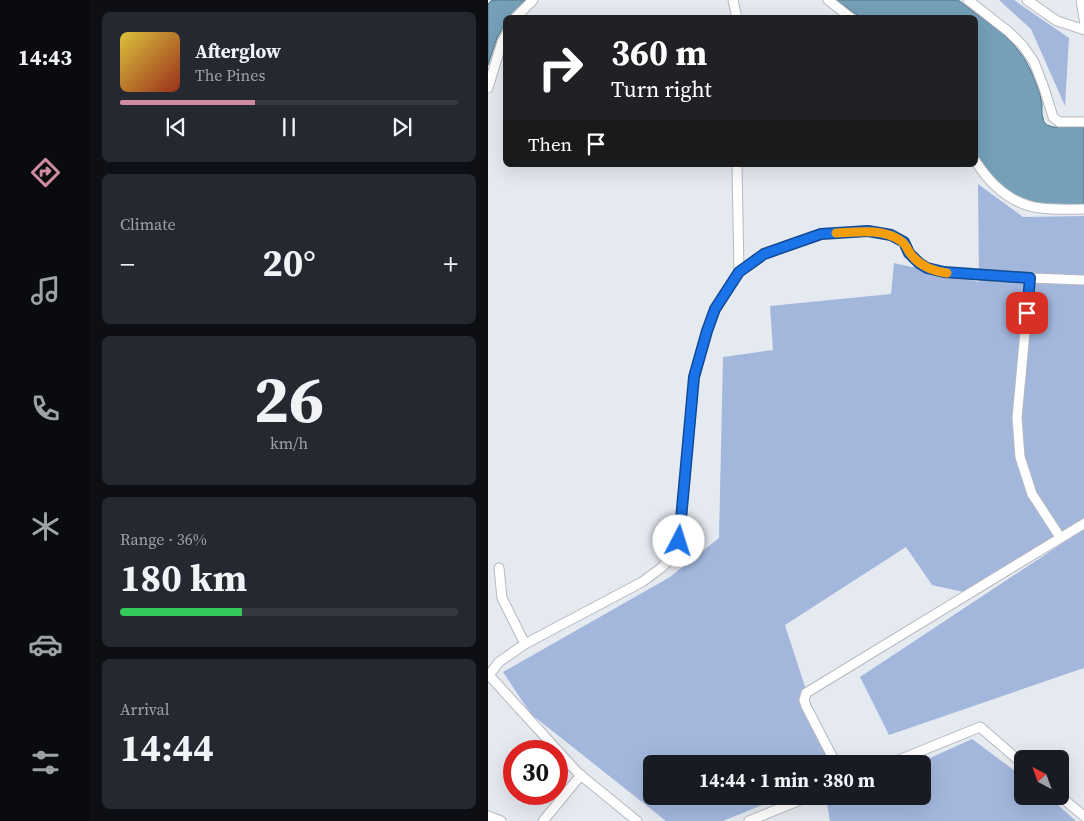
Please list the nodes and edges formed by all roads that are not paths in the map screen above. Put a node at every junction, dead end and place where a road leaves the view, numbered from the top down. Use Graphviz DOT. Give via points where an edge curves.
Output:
graph roads {
  1 [pos="533,0"];
  2 [pos="733,0"];
  3 [pos="828,0"];
  4 [pos="968,0"];
  5 [pos="1027,0"];
  6 [pos="1081,0"];
  7 [pos="518,15"];
  8 [pos="736,15"];
  9 [pos="847,15"];
  10 [pos="1084,25"];
  11 [pos="1084,30"];
  12 [pos="503,40"];
  13 [pos="488,88"];
  14 [pos="1084,122"];
  15 [pos="978,165"];
  16 [pos="738,167"];
  17 [pos="1084,209"];
  18 [pos="739,272"];
  19 [pos="1030,278"];
  20 [pos="1084,280"];
  21 [pos="1084,523"];
  22 [pos="1060,537"];
  23 [pos="499,568"];
  24 [pos="525,644"];
  25 [pos="488,675"];
  26 [pos="831,755"];
  27 [pos="911,755"];
  28 [pos="1014,756"];
  29 [pos="581,775"];
  30 [pos="1069,804"];
  31 [pos="788,805"];
  32 [pos="488,816"];
  33 [pos="1084,817"];
  34 [pos="501,821"];
  35 [pos="543,821"];
  36 [pos="637,821"];
  37 [pos="749,821"];
  1 -- 7 [label="street"];
  2 -- 8 [label="street"];
  3 -- 9 [label="street"];
  4 -- 14 [label="street" via="1023,46 1034,62 1053,117 1059,122"];
  5 -- 11 [label="street" via="1057,21"];
  6 -- 10 [label="street"];
  12 -- 13 [label="street"];
  15 -- 17 [label="street" via="991,182 1018,202 1039,208"];
  16 -- 18 [label="street"];
  18 -- 19 [label="street" via="764,254 821,234 868,231 891,235 904,242 909,253 927,268"];
  18 -- 24 [label="street" via="715,309 694,377 679,541 673,556 642,582"];
  19 -- 20 [label="street"];
  19 -- 22 [label="street" via="1017,418 1020,457 1032,494"];
  21 -- 22 [label="street"];
  22 -- 26 [label="street" via="806,693 806,706"];
  23 -- 24 [label="street" via="502,598"];
  24 -- 25 [label="street" via="499,662"];
  25 -- 29 [label="street"];
  27 -- 28 [label="street" via="980,726"];
  29 -- 35 [label="street"];
  29 -- 36 [label="street"];
  30 -- 33 [label="street"];
  31 -- 37 [label="street"];
  32 -- 34 [label="street"];
}
